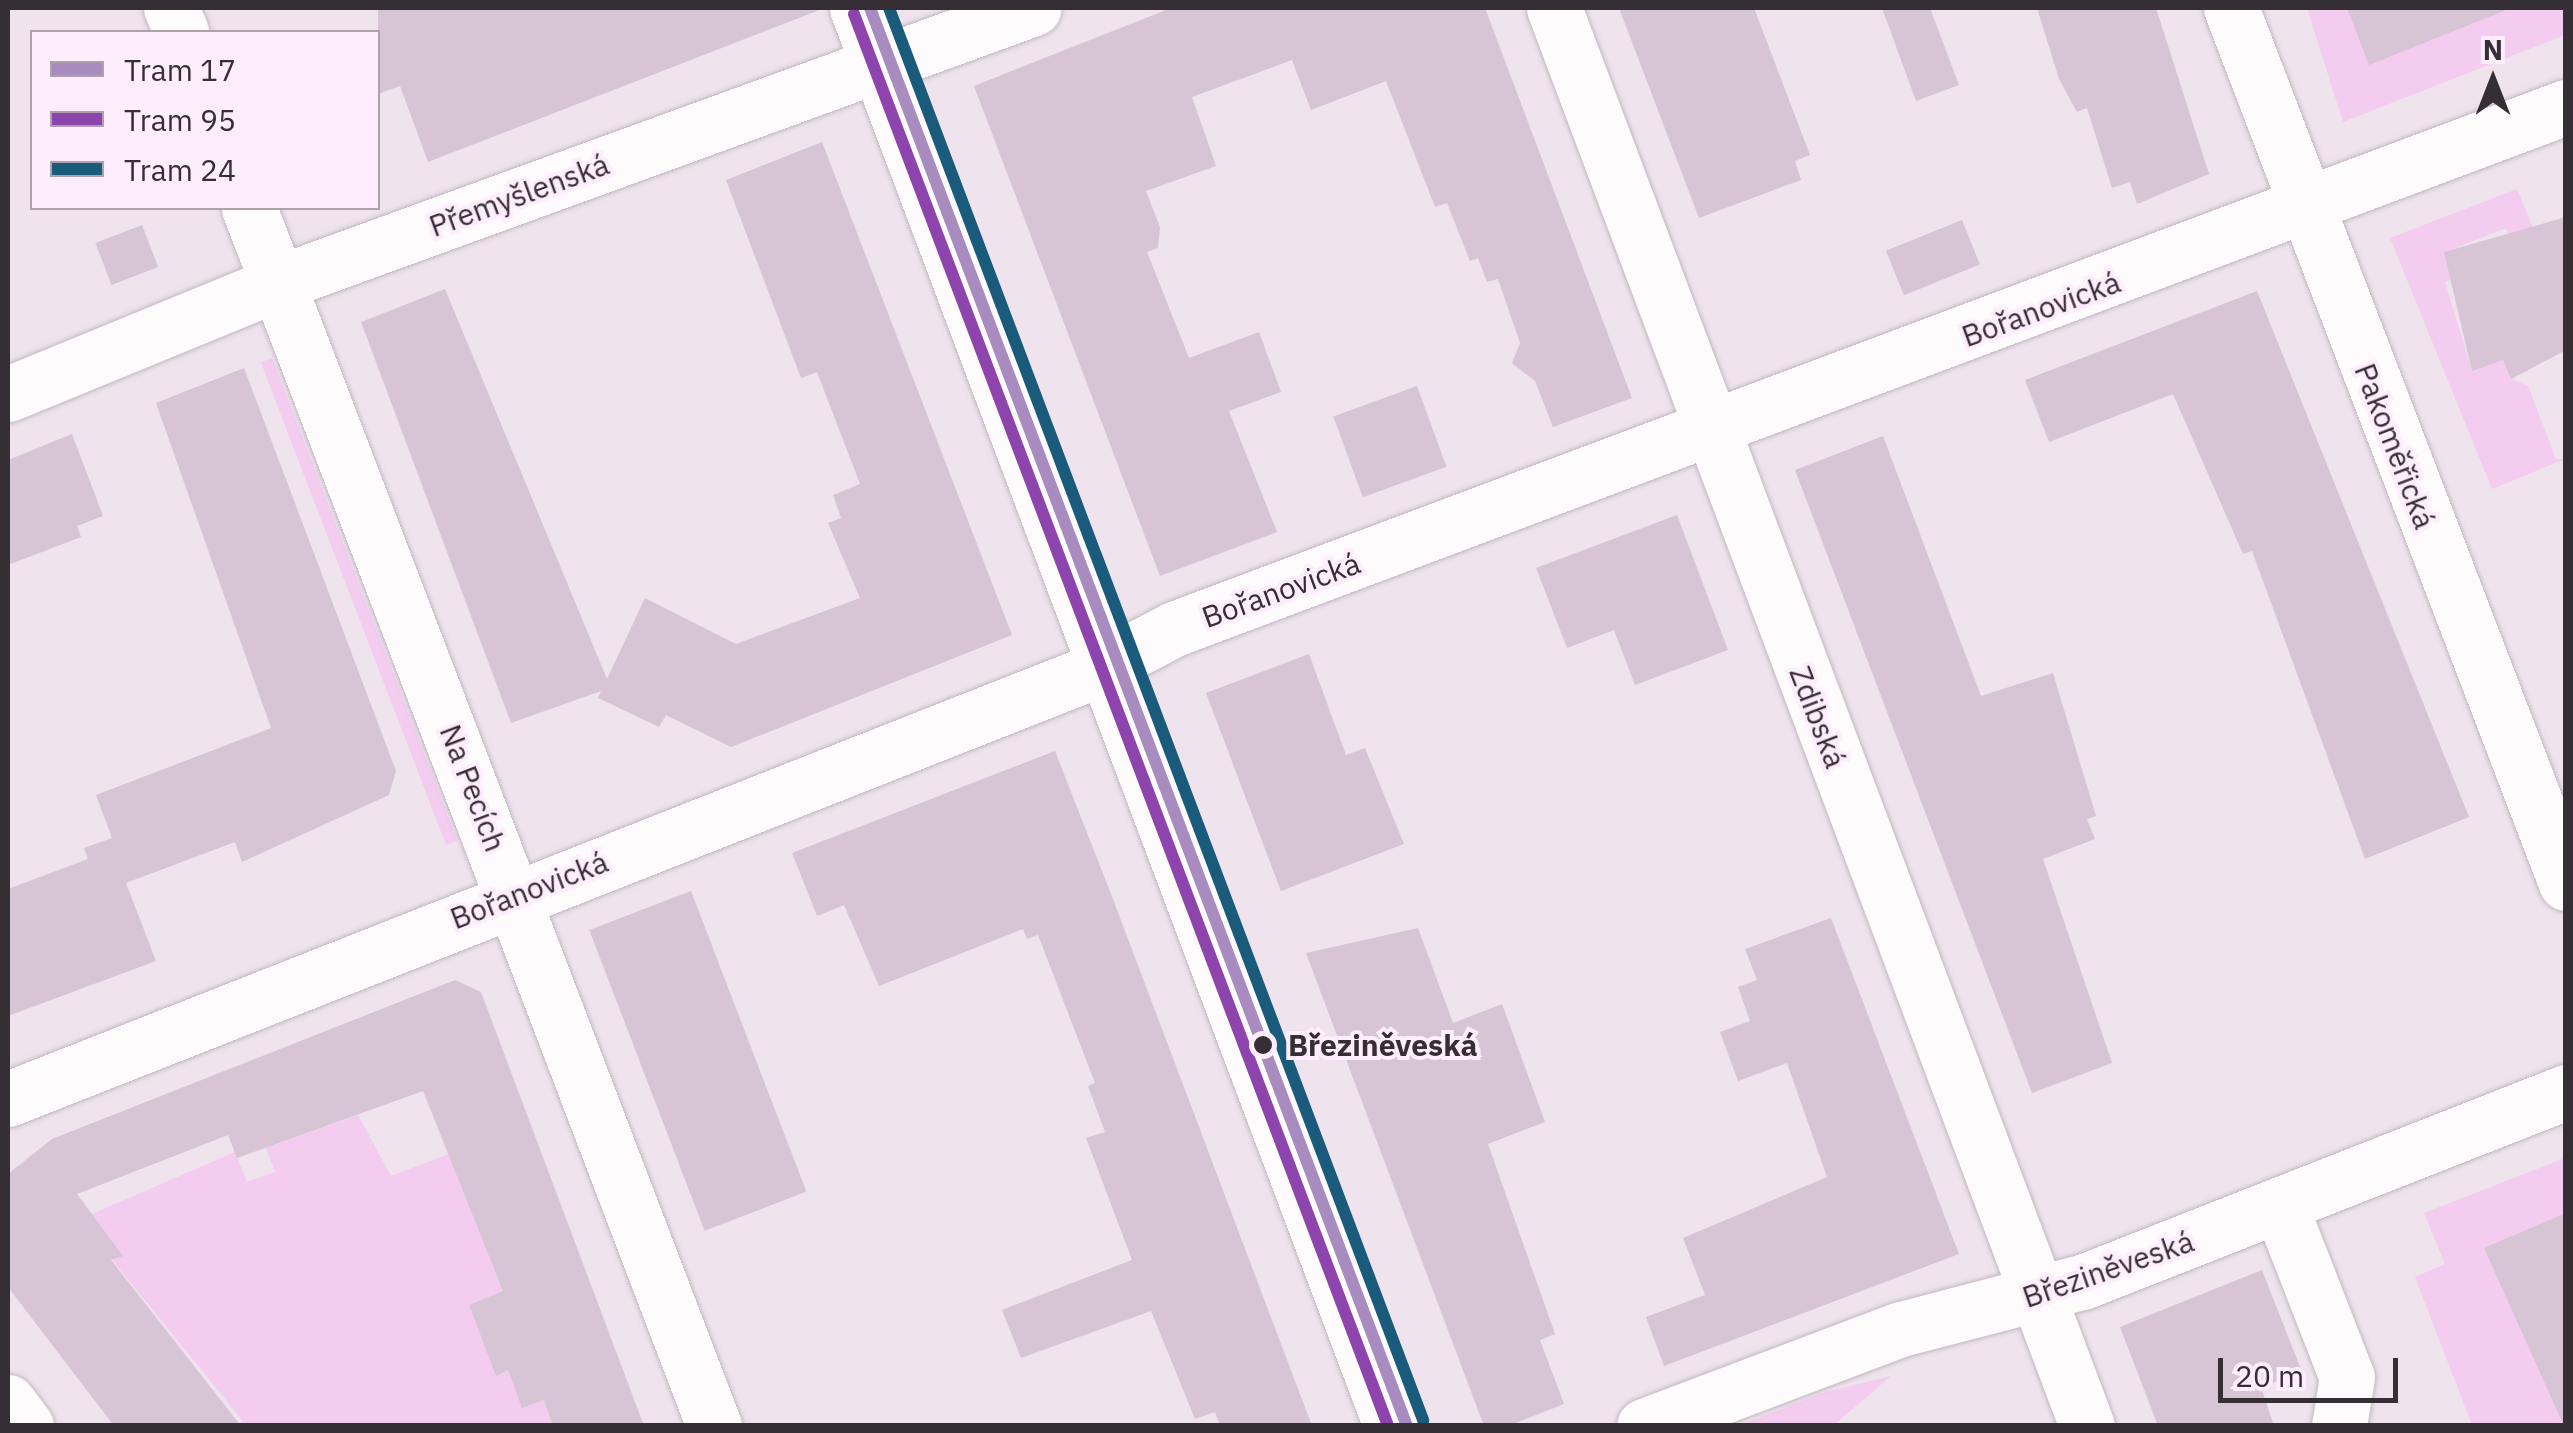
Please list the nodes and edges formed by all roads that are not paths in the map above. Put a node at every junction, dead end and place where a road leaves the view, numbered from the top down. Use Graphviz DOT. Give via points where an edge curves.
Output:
graph roads {
  1 [pos="857,8"];
  2 [pos="1034,8"];
  3 [pos="1554,8"];
  4 [pos="2230,8"];
  5 [pos="878,62"];
  6 [pos="2566,106"];
  7 [pos="250,210"];
  8 [pos="2302,212"];
  9 [pos="278,284"];
  10 [pos="8,394"];
  11 [pos="1709,432"];
  12 [pos="1108,664"];
  13 [pos="2566,882"];
  14 [pos="514,895"];
  15 [pos="2566,1092"];
  16 [pos="8,1099"];
  17 [pos="2281,1208"];
  18 [pos="2042,1294"];
  19 [pos="8,1402"];
  20 [pos="26,1426"];
  21 [pos="714,1426"];
  22 [pos="1390,1426"];
  23 [pos="1644,1426"];
  24 [pos="2087,1426"];
  25 [pos="2338,1426"];
  1 -- 5 [label="street"];
  2 -- 5 [label="street, Přemyšlenská"];
  3 -- 11 [label="street, Zdibská"];
  4 -- 8 [label="street, Pakoměřická"];
  5 -- 9 [label="street, Přemyšlenská"];
  5 -- 12 [label="street"];
  6 -- 8 [label="street, Bořanovická"];
  7 -- 9 [label="street, Na Pecích"];
  8 -- 11 [label="street, Bořanovická"];
  8 -- 13 [label="street, Pakoměřická"];
  9 -- 10 [label="street, Přemyšlenská"];
  9 -- 14 [label="street, Na Pecích"];
  11 -- 12 [label="street, Bořanovická" via="1174,629"];
  11 -- 18 [label="street, Zdibská"];
  12 -- 14 [label="street, Bořanovická"];
  12 -- 22 [label="street"];
  14 -- 16 [label="street, Bořanovická"];
  14 -- 21 [label="street, Na Pecích"];
  15 -- 17 [label="street, Březiněveská"];
  17 -- 18 [label="street, Březiněveská"];
  17 -- 25 [label="street" via="2346,1378"];
  18 -- 23 [label="street, Březiněveská" via="1923,1324"];
  18 -- 24 [label="street, Zdibská"];
  19 -- 20 [label="street"];
}
